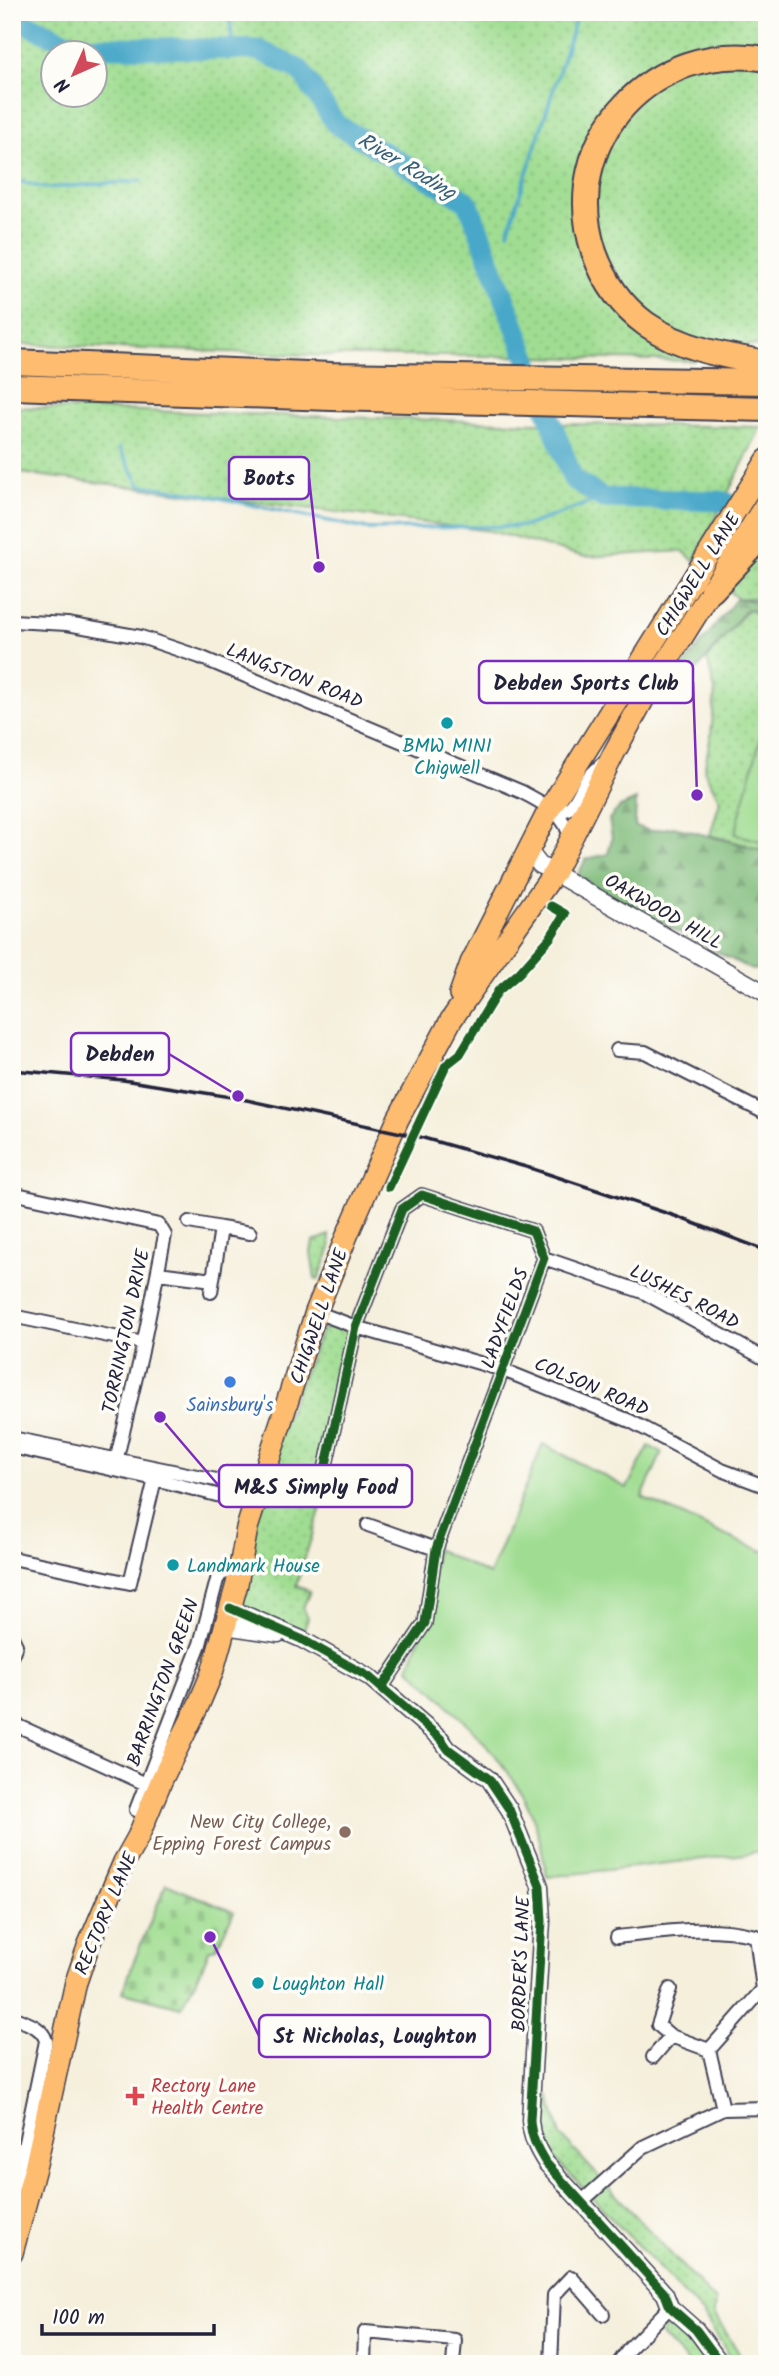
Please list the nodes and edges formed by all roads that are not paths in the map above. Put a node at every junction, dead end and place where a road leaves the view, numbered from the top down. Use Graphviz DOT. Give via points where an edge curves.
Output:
graph roads {
  1 [pos="767,59"];
  2 [pos="12,362"];
  3 [pos="767,363"];
  4 [pos="757,382"];
  5 [pos="12,387"];
  6 [pos="754,409"];
  7 [pos="767,460"];
  8 [pos="767,502"];
  9 [pos="749,533"];
  10 [pos="712,590"];
  11 [pos="12,621"];
  12 [pos="614,753"];
  13 [pos="550,808"];
  14 [pos="570,839"];
  15 [pos="541,863"];
  16 [pos="767,994"];
  17 [pos="451,1020"];
  18 [pos="617,1050"];
  19 [pos="767,1114"];
  20 [pos="12,1193"];
  21 [pos="190,1222"];
  22 [pos="221,1228"];
  23 [pos="250,1233"];
  24 [pos="544,1258"];
  25 [pos="158,1273"];
  26 [pos="316,1312"];
  27 [pos="12,1317"];
  28 [pos="356,1327"];
  29 [pos="143,1343"];
  30 [pos="767,1360"];
  31 [pos="503,1370"];
  32 [pos="12,1438"];
  33 [pos="12,1447"];
  34 [pos="115,1464"];
  35 [pos="324,1474"];
  36 [pos="155,1479"];
  37 [pos="767,1487"];
  38 [pos="257,1497"];
  39 [pos="368,1525"];
  40 [pos="436,1549"];
  41 [pos="12,1558"];
  42 [pos="221,1618"];
  43 [pos="12,1637"];
  44 [pos="12,1655"];
  45 [pos="382,1687"];
  46 [pos="12,1723"];
  47 [pos="146,1784"];
  48 [pos="136,1810"];
  49 [pos="762,1933"];
  50 [pos="617,1937"];
  51 [pos="670,1989"];
  52 [pos="765,1989"];
  53 [pos="12,2017"];
  54 [pos="671,2036"];
  55 [pos="709,2050"];
  56 [pos="653,2057"];
  57 [pos="767,2108"];
  58 [pos="723,2109"];
  59 [pos="581,2202"];
  60 [pos="12,2204"];
  61 [pos="15,2229"];
  62 [pos="12,2253"];
  63 [pos="670,2307"];
  64 [pos="603,2314"];
  65 [pos="364,2364"];
  66 [pos="453,2364"];
  67 [pos="551,2364"];
  68 [pos="618,2364"];
  69 [pos="721,2364"];
  1 -- 3 [label="highway" via="712,57 669,70 647,84 624,104 601,138 586,196 596,258 624,304 672,339"];
  2 -- 4 [label="highway" via="332,375"];
  5 -- 6 [label="highway"];
  7 -- 9 [label="main road, CHIGWELL LANE" via="750,488"];
  8 -- 9 [label="main road, CHIGWELL LANE"];
  9 -- 10 [label="highway"];
  9 -- 13 [label="main road, CHIGWELL LANE"];
  10 -- 12 [label="main road, CHIGWELL LANE"];
  11 -- 13 [label="street, LANGSTON ROAD" via="67,624 141,637 200,657 456,762"];
  12 -- 13 [label="street" via="588,778 570,808"];
  12 -- 14 [label="main road, CHIGWELL LANE"];
  13 -- 14 [label="street, LANGSTON ROAD" via="566,823"];
  13 -- 15 [label="main road, CHIGWELL LANE"];
  14 -- 15 [label="main road, CHIGWELL LANE"];
  15 -- 16 [label="street, OAKWOOD HILL"];
  15 -- 17 [label="main road, CHIGWELL LANE"];
  15 -- 17 [label="main road, CHIGWELL LANE" via="506,897 471,963"];
  17 -- 26 [label="main road, CHIGWELL LANE" via="398,1119"];
  18 -- 19 [label="street" via="645,1052"];
  20 -- 25 [label="street, TORRINGTON DRIVE" via="159,1225 165,1235"];
  21 -- 22 [label="street"];
  22 -- 23 [label="street"];
  22 -- 25 [label="street" via="212,1286"];
  24 -- 28 [label="street, LADYFIELDS" via="533,1231 422,1195 401,1209"];
  24 -- 30 [label="street, LUSHES ROAD" via="643,1292"];
  24 -- 31 [label="street, LADYFIELDS"];
  25 -- 29 [label="street, TORRINGTON DRIVE"];
  26 -- 28 [label="street, COLSON ROAD"];
  26 -- 38 [label="main road, CHIGWELL LANE"];
  27 -- 29 [label="street"];
  28 -- 31 [label="street, COLSON ROAD"];
  28 -- 35 [label="street, LADYFIELDS"];
  29 -- 34 [label="street, TORRINGTON DRIVE"];
  31 -- 37 [label="street, COLSON ROAD" via="630,1421 722,1470"];
  31 -- 40 [label="street, LADYFIELDS"];
  32 -- 34 [label="street"];
  33 -- 34 [label="street"];
  34 -- 36 [label="street"];
  34 -- 38 [label="street"];
  36 -- 38 [label="street"];
  36 -- 41 [label="street" via="130,1583"];
  38 -- 42 [label="main road, CHIGWELL LANE" via="240,1567"];
  39 -- 40 [label="street"];
  40 -- 45 [label="street, LADYFIELDS" via="425,1623"];
  42 -- 45 [label="street, BORDER'S LANE" via="301,1639"];
  42 -- 47 [label="street, BARRINGTON GREEN"];
  42 -- 61 [label="main road, RECTORY LANE" via="212,1673 80,1969 36,2164"];
  43 -- 44 [label="street" via="16,1645"];
  45 -- 59 [label="street, BORDER'S LANE" via="448,1749 489,1779 509,1809 540,1886 531,2133 546,2163"];
  46 -- 47 [label="street, BARRINGTON GREEN"];
  47 -- 48 [label="street, BARRINGTON GREEN"];
  49 -- 50 [label="street" via="694,1929"];
  49 -- 52 [label="street"];
  51 -- 54 [label="street" via="658,2025"];
  52 -- 55 [label="street"];
  53 -- 60 [label="street" via="39,2028 46,2041"];
  54 -- 55 [label="street"];
  54 -- 56 [label="street"];
  55 -- 58 [label="street"];
  57 -- 58 [label="street"];
  58 -- 59 [label="street" via="643,2147"];
  59 -- 63 [label="street, BORDER'S LANE" via="665,2294"];
  61 -- 62 [label="main road, RECTORY LANE"];
  63 -- 68 [label="street"];
  63 -- 69 [label="street, BORDER'S LANE" via="696,2330"];
  64 -- 67 [label="street" via="571,2277 550,2291"];
  65 -- 66 [label="street" via="365,2332 455,2340"];
}
